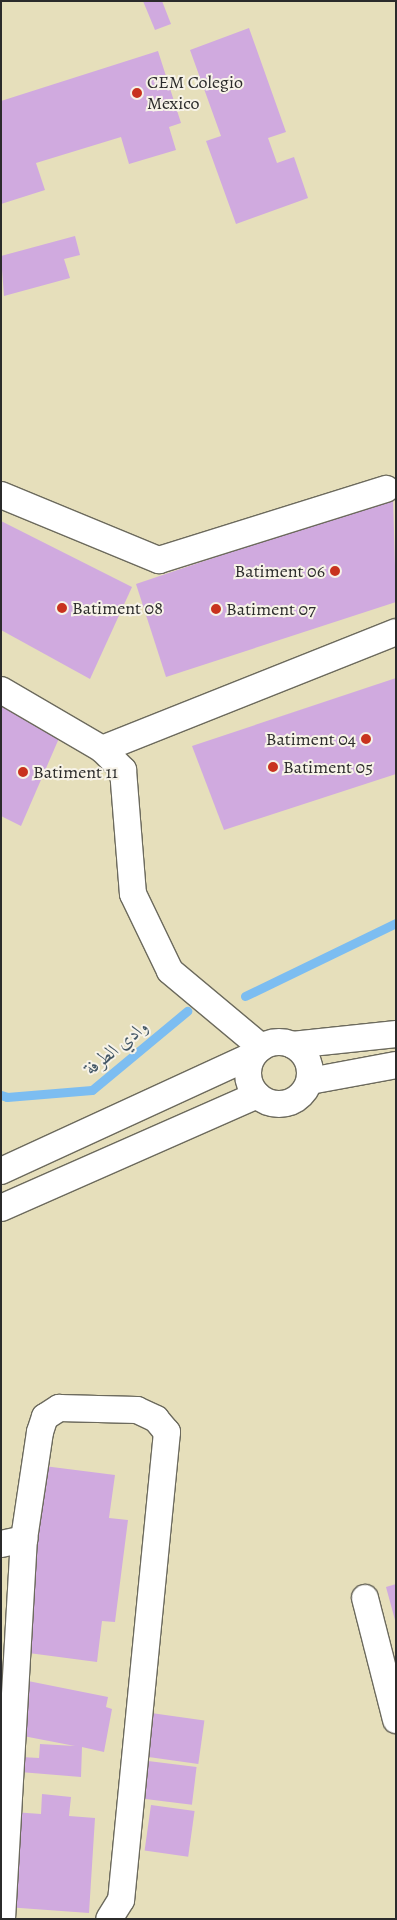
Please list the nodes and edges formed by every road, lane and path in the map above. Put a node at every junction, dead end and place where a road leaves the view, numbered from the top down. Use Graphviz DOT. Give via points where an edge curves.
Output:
graph roads {
  1 [pos="386,489"];
  2 [pos="1,495"];
  3 [pos="396,632"];
  4 [pos="1,690"];
  5 [pos="102,749"];
  6 [pos="396,1034"];
  7 [pos="292,1045"];
  8 [pos="257,1051"];
  9 [pos="396,1065"];
  10 [pos="310,1080"];
  11 [pos="258,1095"];
  12 [pos="1,1171"];
  13 [pos="1,1208"];
  14 [pos="12,1541"];
  15 [pos="365,1598"];
  16 [pos="396,1720"];
  17 [pos="2,1919"];
  18 [pos="109,1919"];
  1 -- 2 [label="street" via="159,560"];
  3 -- 5 [label="street"];
  4 -- 5 [label="street"];
  5 -- 8 [label="street" via="123,770 133,894 170,971"];
  6 -- 7 [label="street"];
  7 -- 8 [label="street" via="281,1042"];
  7 -- 10 [label="street" via="307,1060"];
  8 -- 11 [label="street" via="248,1076"];
  8 -- 12 [label="street"];
  9 -- 10 [label="street"];
  10 -- 11 [label="street" via="304,1092 288,1102 268,1102"];
  11 -- 13 [label="street"];
  14 -- 17 [label="street"];
  14 -- 18 [label="street" via="45,1417 60,1408 137,1410 156,1419 167,1432 121,1900"];
  15 -- 16 [label="street"];
}
